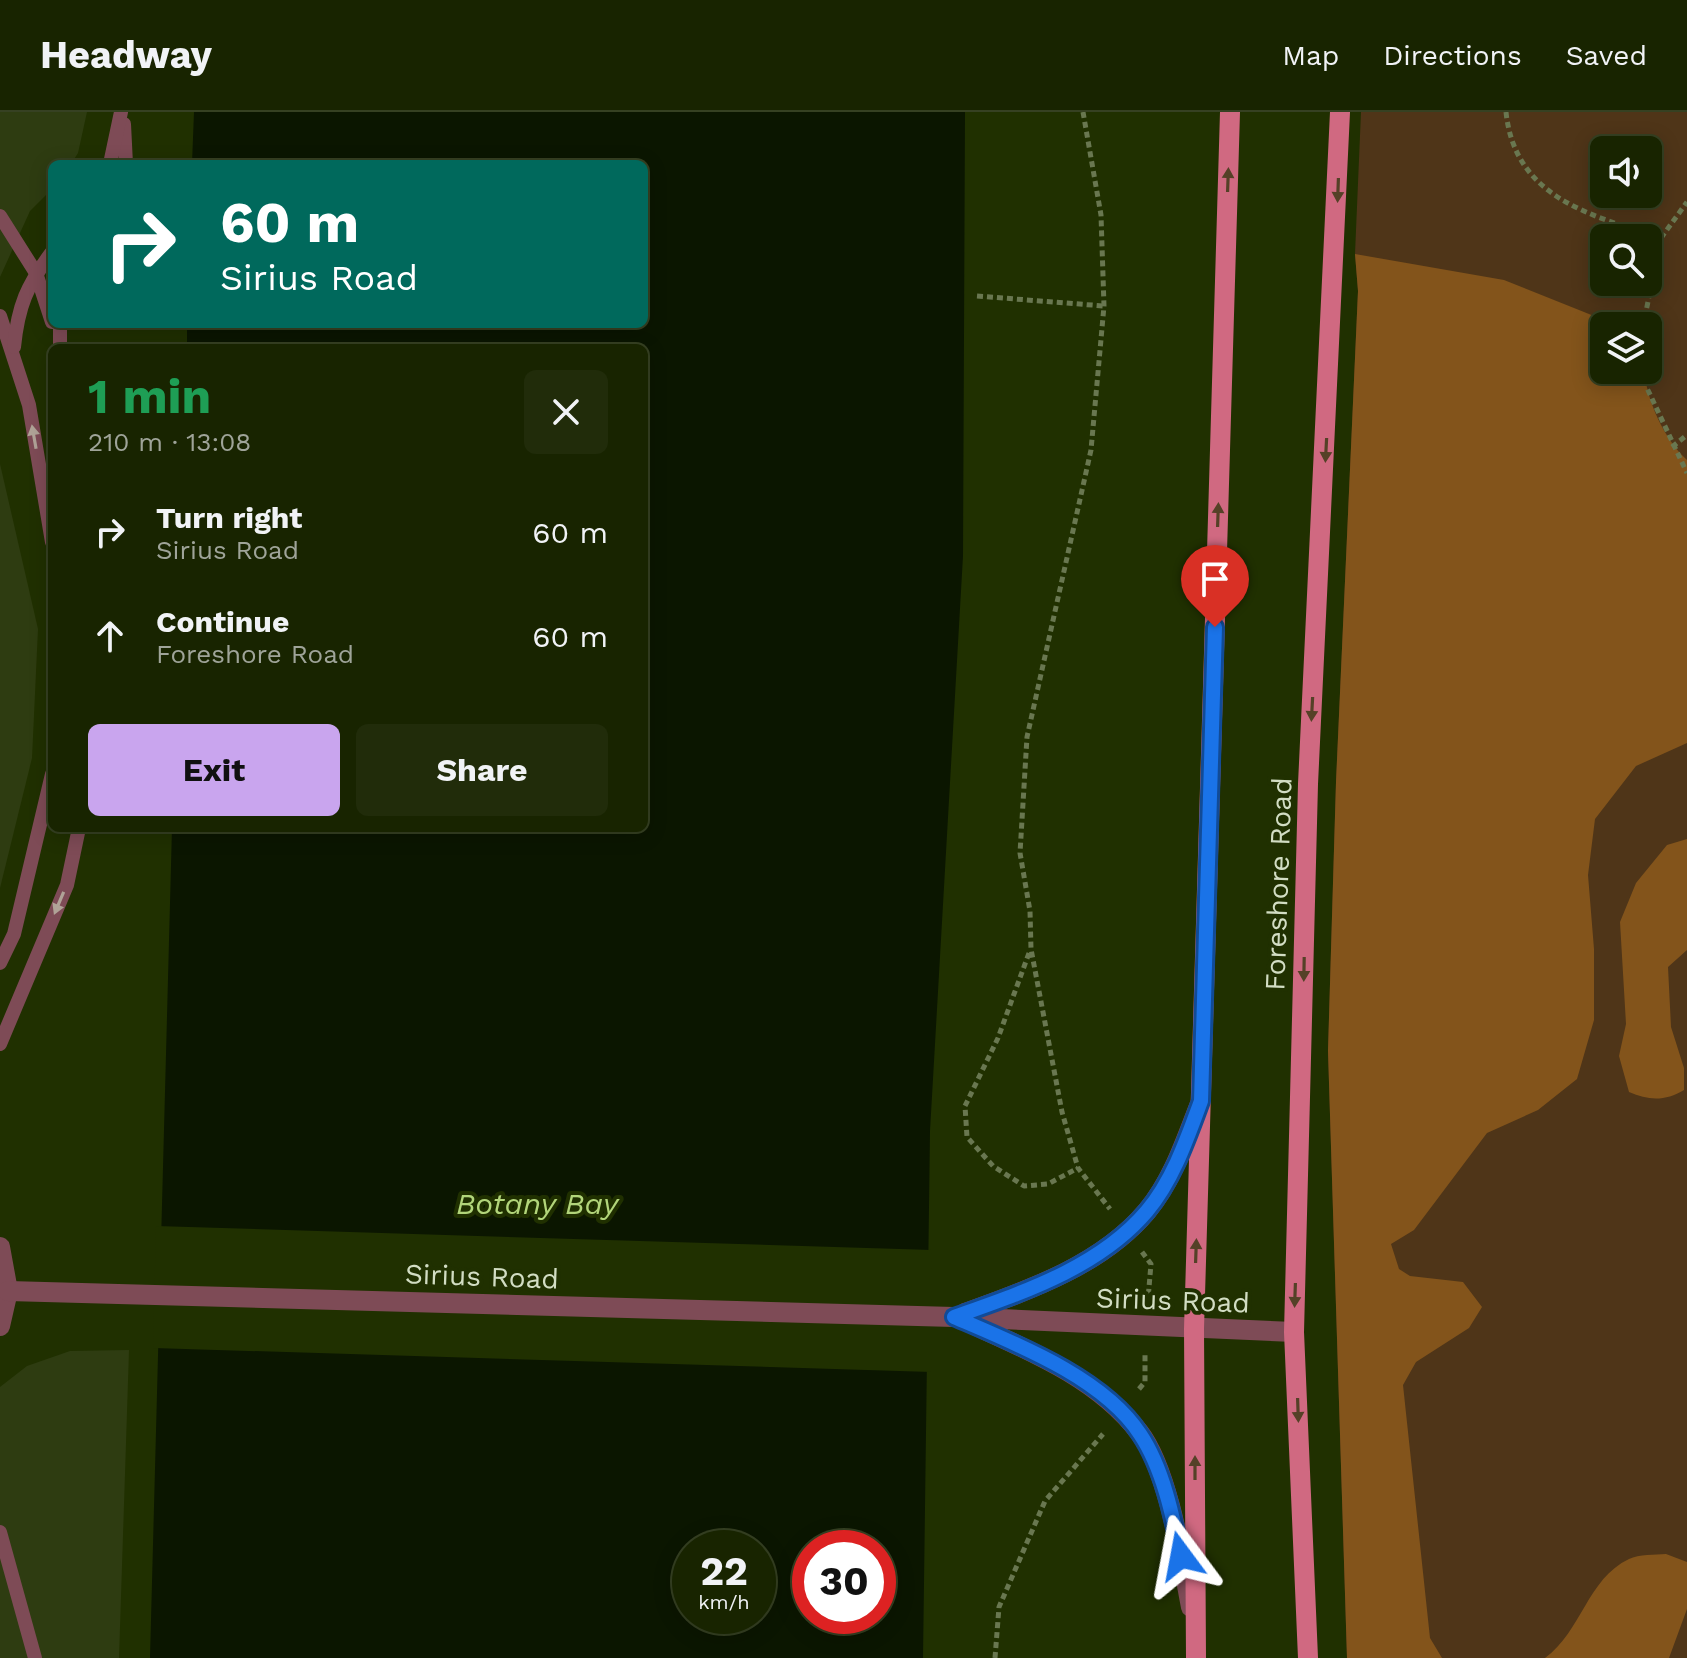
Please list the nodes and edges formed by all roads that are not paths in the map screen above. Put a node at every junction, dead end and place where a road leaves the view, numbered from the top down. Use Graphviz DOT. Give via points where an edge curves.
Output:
graph roads {
  1 [pos="122,112"];
  2 [pos="1230,112"];
  3 [pos="1340,112"];
  4 [pos="111,160"];
  5 [pos="126,160"];
  6 [pos="0,216"];
  7 [pos="48,257"];
  8 [pos="36,273"];
  9 [pos="48,310"];
  10 [pos="0,316"];
  11 [pos="14,351"];
  12 [pos="48,518"];
  13 [pos="48,791"];
  14 [pos="78,832"];
  15 [pos="0,963"];
  16 [pos="0,1044"];
  17 [pos="1201,1101"];
  18 [pos="0,1247"];
  19 [pos="8,1291"];
  20 [pos="954,1317"];
  21 [pos="0,1326"];
  22 [pos="1194,1329"];
  23 [pos="1294,1332"];
  24 [pos="0,1532"];
  25 [pos="1195,1631"];
  26 [pos="35,1658"];
  27 [pos="1196,1658"];
  28 [pos="1308,1658"];
  1 -- 4 [label="lane"];
  1 -- 5 [label="lane"];
  17 -- 2 [label="main road, one-way"];
  3 -- 23 [label="main road, Foreshore Road, one-way" via="1308,784"];
  6 -- 8 [label="lane"];
  7 -- 8 [label="lane"];
  8 -- 9 [label="lane"];
  8 -- 11 [label="lane" via="18,309"];
  10 -- 11 [label="lane"];
  12 -- 11 [label="lane, one-way"];
  13 -- 15 [label="lane" via="14,934"];
  14 -- 16 [label="lane, one-way" via="67,885"];
  17 -- 20 [label="street, Sirius Road" via="1172,1172 1147,1211 1119,1237 1088,1260 1026,1292"];
  22 -- 17 [label="main road, one-way"];
  18 -- 19 [label="street"];
  19 -- 20 [label="street, Sirius Road"];
  19 -- 21 [label="street"];
  20 -- 22 [label="street, Sirius Road"];
  20 -- 25 [label="street, Sirius Road" via="1059,1368 1108,1399 1141,1434 1176,1532"];
  22 -- 23 [label="street, Sirius Road"];
  25 -- 22 [label="main road, one-way"];
  23 -- 28 [label="main road, Foreshore Road, one-way"];
  24 -- 26 [label="lane"];
  25 -- 27 [label="main road"];
}
